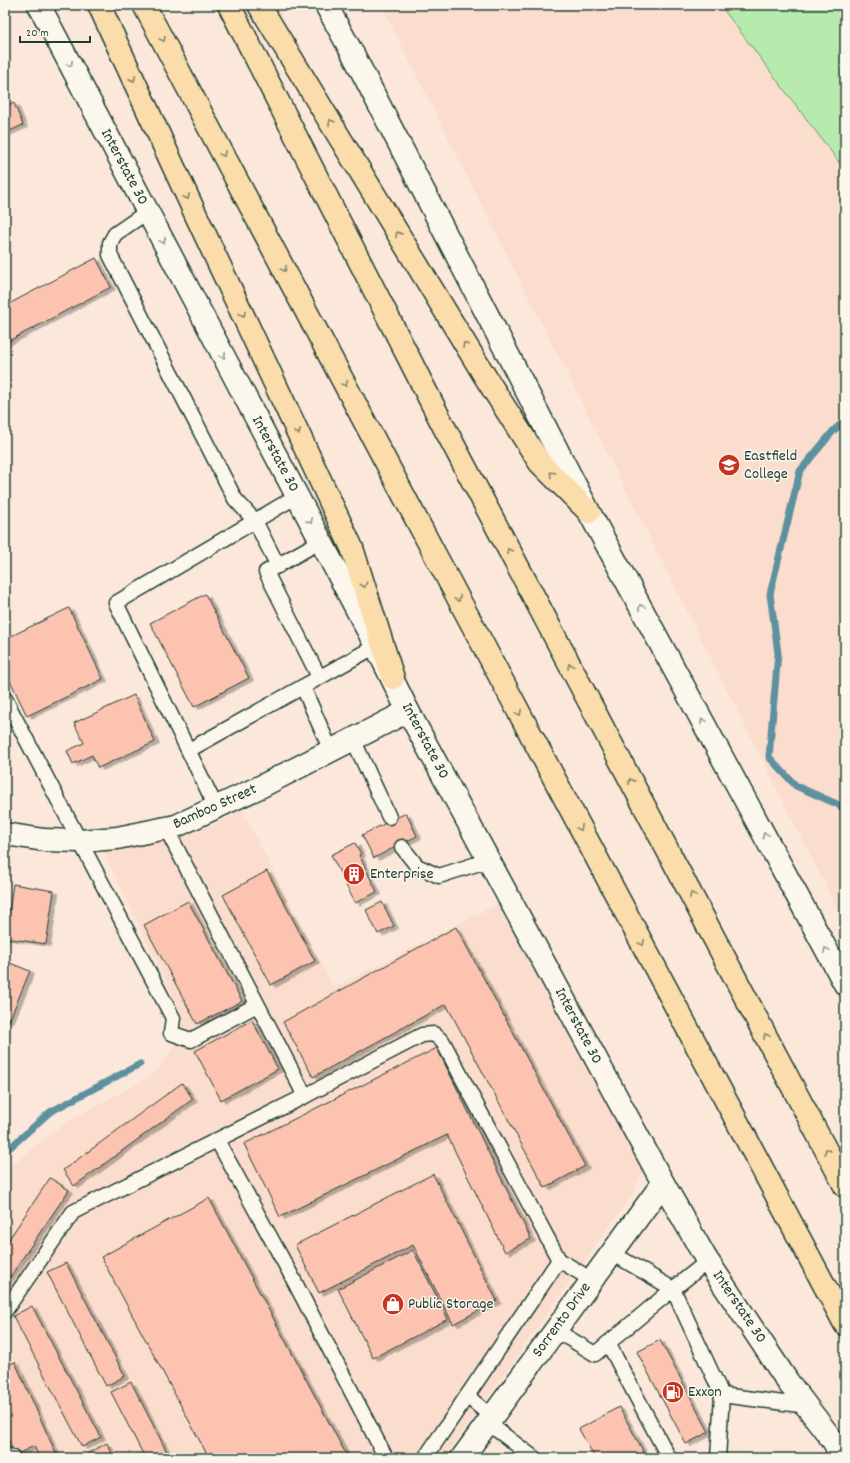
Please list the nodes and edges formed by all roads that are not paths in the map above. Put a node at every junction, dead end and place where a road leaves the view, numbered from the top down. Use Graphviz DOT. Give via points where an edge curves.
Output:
graph roads {
  1 [pos="39,5"];
  2 [pos="99,5"];
  3 [pos="144,5"];
  4 [pos="229,5"];
  5 [pos="259,5"];
  6 [pos="326,5"];
  7 [pos="147,212"];
  8 [pos="297,496"];
  9 [pos="589,512"];
  10 [pos="255,521"];
  11 [pos="321,541"];
  12 [pos="278,566"];
  13 [pos="376,646"];
  14 [pos="319,677"];
  15 [pos="393,678"];
  16 [pos="303,687"];
  17 [pos="5,699"];
  18 [pos="408,711"];
  19 [pos="353,739"];
  20 [pos="189,750"];
  21 [pos="331,750"];
  22 [pos="216,807"];
  23 [pos="389,817"];
  24 [pos="166,828"];
  25 [pos="5,834"];
  26 [pos="80,841"];
  27 [pos="402,847"];
  28 [pos="489,860"];
  29 [pos="845,984"];
  30 [pos="257,1004"];
  31 [pos="305,1096"];
  32 [pos="217,1140"];
  33 [pos="663,1183"];
  34 [pos="845,1186"];
  35 [pos="612,1253"];
  36 [pos="559,1260"];
  37 [pos="708,1261"];
  38 [pos="592,1280"];
  39 [pos="672,1289"];
  40 [pos="5,1311"];
  41 [pos="845,1324"];
  42 [pos="556,1330"];
  43 [pos="608,1343"];
  44 [pos="722,1395"];
  45 [pos="467,1396"];
  46 [pos="807,1406"];
  47 [pos="490,1420"];
  48 [pos="5,1454"];
  49 [pos="13,1458"];
  50 [pos="386,1458"];
  51 [pos="425,1458"];
  52 [pos="462,1458"];
  53 [pos="534,1458"];
  54 [pos="669,1458"];
  55 [pos="718,1458"];
  56 [pos="842,1458"];
  1 -- 7 [label="main road, Interstate 30, one-way"];
  2 -- 15 [label="highway, one-way" via="352,548"];
  3 -- 41 [label="highway, one-way"];
  34 -- 4 [label="highway, one-way" via="442,425"];
  9 -- 5 [label="highway, one-way" via="540,463"];
  6 -- 9 [label="main road"];
  7 -- 8 [label="main road, Interstate 30, one-way"];
  7 -- 10 [label="lane" via="115,234 110,243 110,256 235,500"];
  8 -- 10 [label="lane"];
  8 -- 11 [label="main road, Interstate 30, one-way"];
  29 -- 9 [label="main road, one-way"];
  10 -- 12 [label="lane"];
  10 -- 20 [label="lane" via="116,602"];
  11 -- 12 [label="lane"];
  11 -- 13 [label="main road, Interstate 30"];
  12 -- 14 [label="lane" via="266,572"];
  13 -- 14 [label="lane"];
  13 -- 15 [label="main road, Interstate 30"];
  14 -- 16 [label="lane"];
  15 -- 18 [label="main road, Interstate 30"];
  16 -- 20 [label="lane"];
  16 -- 21 [label="lane"];
  17 -- 26 [label="lane"];
  18 -- 19 [label="main road, Bamboo Street"];
  18 -- 28 [label="main road, Interstate 30"];
  19 -- 21 [label="main road, Bamboo Street"];
  19 -- 23 [label="lane"];
  20 -- 22 [label="lane"];
  21 -- 22 [label="main road, Bamboo Street"];
  22 -- 24 [label="main road, Bamboo Street" via="176,826"];
  24 -- 26 [label="main road, Bamboo Street" via="117,838"];
  24 -- 30 [label="lane"];
  25 -- 26 [label="main road, Bamboo Street" via="44,840"];
  26 -- 30 [label="lane" via="173,1018 171,1033 191,1040"];
  27 -- 28 [label="lane" via="417,866 439,876"];
  28 -- 33 [label="main road, Interstate 30"];
  30 -- 31 [label="lane"];
  31 -- 32 [label="lane"];
  31 -- 36 [label="lane" via="422,1035 434,1034 443,1042"];
  32 -- 40 [label="lane" via="73,1212"];
  32 -- 50 [label="lane" via="290,1272"];
  33 -- 35 [label="main road, Sorrento Drive"];
  33 -- 37 [label="main road, Interstate 30"];
  35 -- 38 [label="main road, Sorrento Drive"];
  35 -- 39 [label="lane"];
  36 -- 38 [label="lane"];
  36 -- 45 [label="lane"];
  37 -- 39 [label="lane"];
  37 -- 46 [label="main road, Interstate 30" via="788,1382"];
  38 -- 42 [label="main road, Sorrento Drive"];
  39 -- 43 [label="lane"];
  39 -- 44 [label="lane"];
  42 -- 43 [label="lane" via="595,1354"];
  42 -- 47 [label="main road, Sorrento Drive"];
  43 -- 54 [label="lane"];
  44 -- 46 [label="lane"];
  44 -- 55 [label="lane"];
  45 -- 47 [label="lane"];
  45 -- 51 [label="lane"];
  46 -- 56 [label="main road, Interstate 30" via="834,1442"];
  47 -- 52 [label="main road, Sorrento Drive"];
  47 -- 53 [label="lane"];
  48 -- 49 [label="lane"];
}
